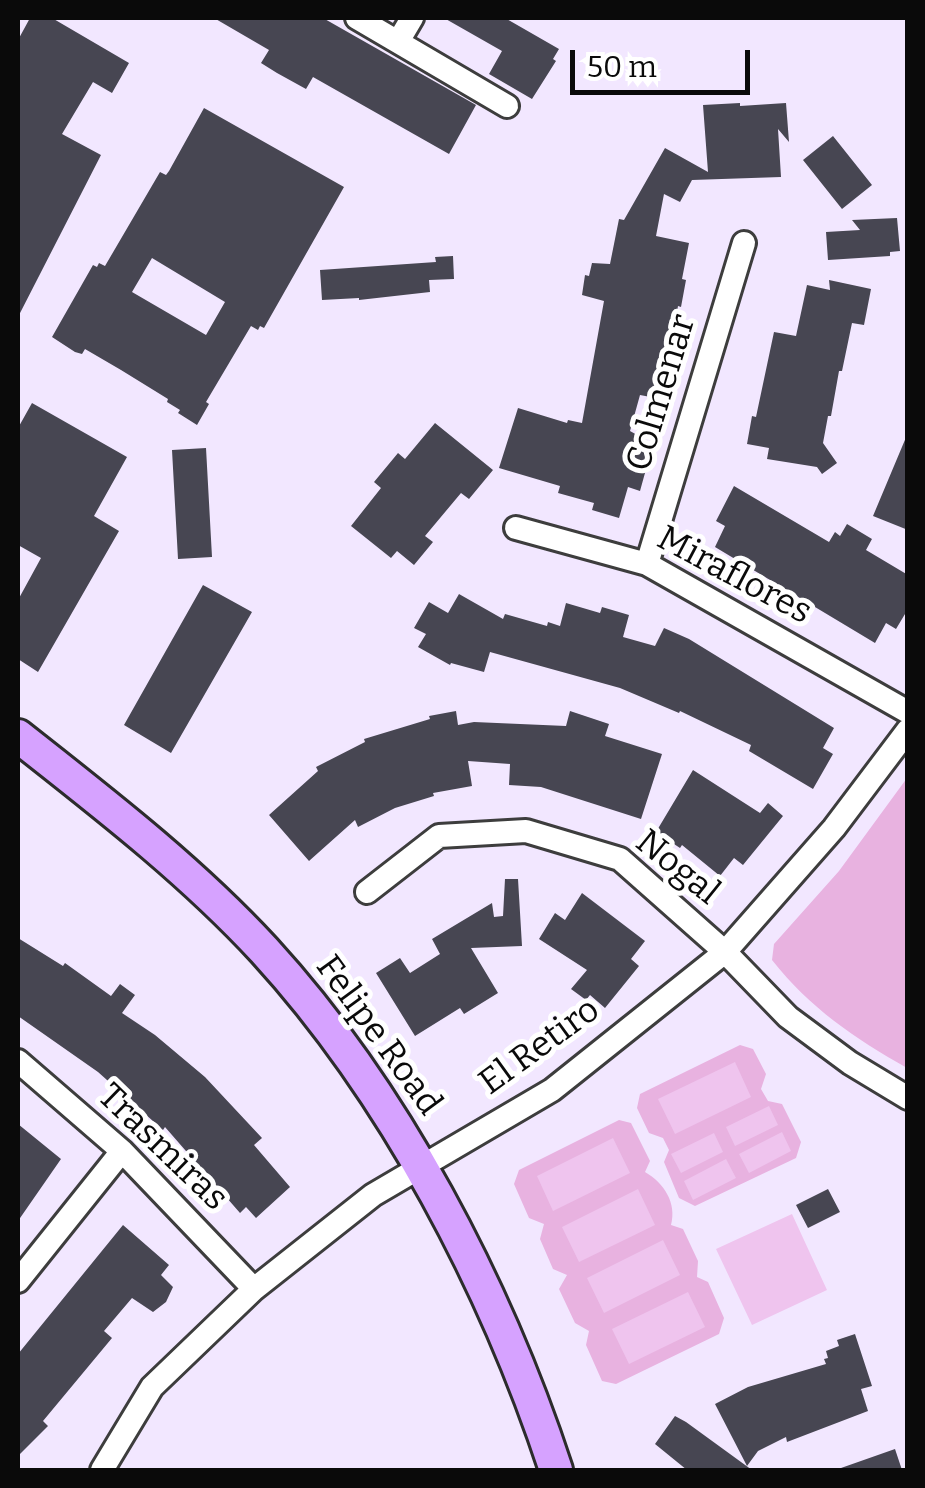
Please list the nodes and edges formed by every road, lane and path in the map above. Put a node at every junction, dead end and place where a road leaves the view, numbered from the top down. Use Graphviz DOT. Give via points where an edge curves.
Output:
graph roads {
  1 [pos="357,18"];
  2 [pos="412,18"];
  3 [pos="399,40"];
  4 [pos="507,106"];
  5 [pos="744,244"];
  6 [pos="516,528"];
  7 [pos="647,564"];
  8 [pos="908,712"];
  9 [pos="908,730"];
  10 [pos="18,736"];
  11 [pos="367,892"];
  12 [pos="724,952"];
  13 [pos="18,1062"];
  14 [pos="908,1098"];
  15 [pos="122,1151"];
  16 [pos="422,1166"];
  17 [pos="18,1281"];
  18 [pos="254,1289"];
  19 [pos="102,1470"];
  20 [pos="556,1470"];
  1 -- 3 [label="street"];
  2 -- 3 [label="street"];
  3 -- 4 [label="street"];
  5 -- 7 [label="street, Colmenar"];
  6 -- 7 [label="street, Miraflores"];
  7 -- 8 [label="street, Miraflores"];
  9 -- 12 [label="street, El Retiro" via="834,828"];
  10 -- 16 [label="main road, Felipe Road" via="144,835 264,951 348,1055"];
  11 -- 12 [label="street, Nogal" via="439,836 526,831 620,859"];
  12 -- 14 [label="street, Nogal" via="788,1017"];
  12 -- 16 [label="street, El Retiro" via="552,1090"];
  13 -- 15 [label="street, Trasmiras"];
  15 -- 17 [label="street"];
  15 -- 18 [label="street, Trasmiras"];
  16 -- 18 [label="street, El Retiro" via="373,1195"];
  16 -- 20 [label="main road, Felipe Road" via="510,1348"];
  18 -- 19 [label="street, El Retiro" via="152,1387"];
}
